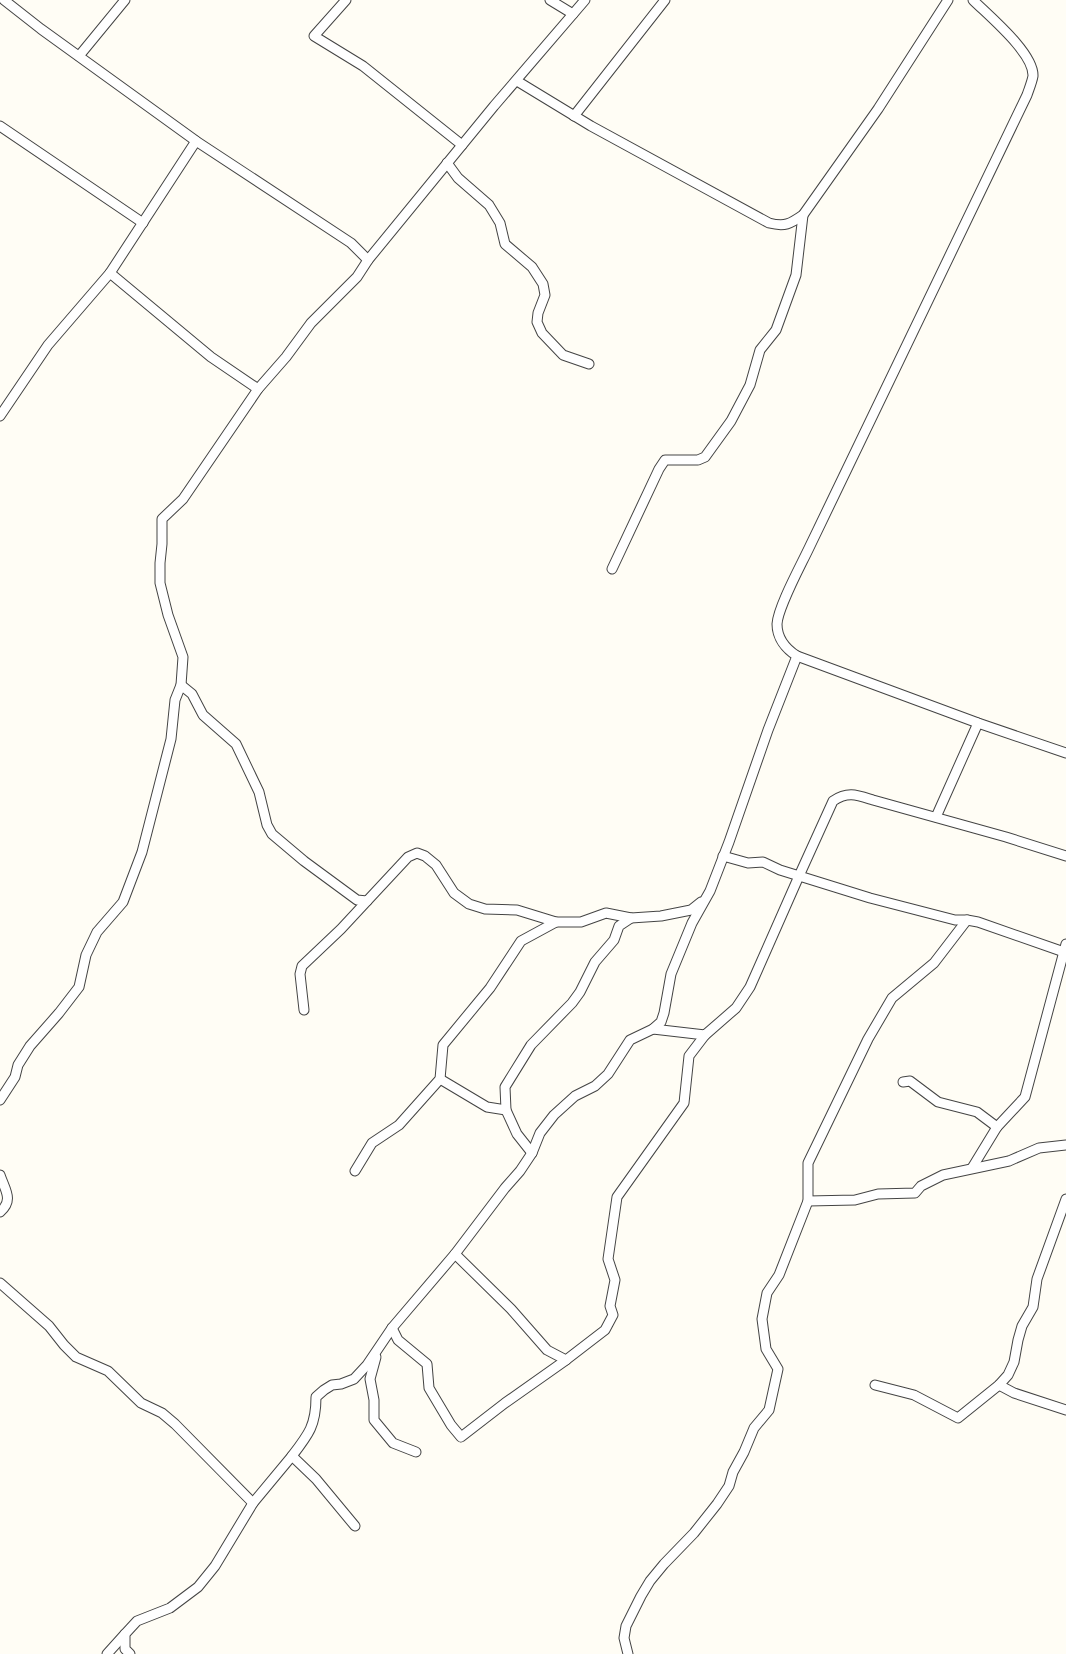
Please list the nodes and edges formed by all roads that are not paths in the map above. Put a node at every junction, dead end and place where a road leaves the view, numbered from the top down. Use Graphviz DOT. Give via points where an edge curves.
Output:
graph roads {
  1 [pos="4,0"];
  2 [pos="125,0"];
  3 [pos="346,0"];
  4 [pos="550,0"];
  5 [pos="585,0"];
  6 [pos="665,0"];
  7 [pos="973,0"];
  8 [pos="943,2"];
  9 [pos="573,14"];
  10 [pos="79,56"];
  11 [pos="517,81"];
  12 [pos="574,116"];
  13 [pos="0,126"];
  14 [pos="196,141"];
  15 [pos="462,145"];
  16 [pos="448,163"];
  17 [pos="803,215"];
  18 [pos="143,223"];
  19 [pos="368,260"];
  20 [pos="110,273"];
  21 [pos="589,364"];
  22 [pos="258,389"];
  23 [pos="0,416"];
  24 [pos="612,569"];
  25 [pos="797,656"];
  26 [pos="181,685"];
  27 [pos="978,723"];
  28 [pos="1066,753"];
  29 [pos="936,817"];
  30 [pos="723,856"];
  31 [pos="1066,856"];
  32 [pos="799,876"];
  33 [pos="704,900"];
  34 [pos="367,901"];
  35 [pos="632,918"];
  36 [pos="967,920"];
  37 [pos="556,922"];
  38 [pos="1065,948"];
  39 [pos="304,1010"];
  40 [pos="653,1029"];
  41 [pos="704,1035"];
  42 [pos="440,1079"];
  43 [pos="903,1082"];
  44 [pos="0,1100"];
  45 [pos="506,1110"];
  46 [pos="997,1127"];
  47 [pos="1066,1145"];
  48 [pos="532,1152"];
  49 [pos="972,1168"];
  50 [pos="355,1171"];
  51 [pos="0,1175"];
  52 [pos="1066,1199"];
  53 [pos="808,1201"];
  54 [pos="0,1212"];
  55 [pos="455,1254"];
  56 [pos="0,1283"];
  57 [pos="392,1328"];
  58 [pos="377,1352"];
  59 [pos="566,1360"];
  60 [pos="875,1385"];
  61 [pos="1000,1385"];
  62 [pos="1066,1410"];
  63 [pos="416,1452"];
  64 [pos="292,1456"];
  65 [pos="253,1502"];
  66 [pos="356,1526"];
  67 [pos="125,1634"];
  68 [pos="107,1654"];
  69 [pos="130,1654"];
  70 [pos="628,1654"];
  1 -- 10 [label="street"];
  2 -- 10 [label="street"];
  3 -- 15 [label="street" via="314,36 363,66"];
  4 -- 9 [label="street"];
  5 -- 9 [label="street"];
  6 -- 12 [label="street"];
  7 -- 25 [label="street" via="1015,41 1030,60 1033,75 1007,139 778,617 782,642"];
  8 -- 17 [label="street" via="878,109"];
  9 -- 11 [label="street"];
  10 -- 14 [label="street"];
  11 -- 12 [label="street"];
  11 -- 15 [label="street"];
  12 -- 17 [label="street" via="769,223 781,226"];
  13 -- 18 [label="street"];
  14 -- 18 [label="street"];
  14 -- 19 [label="street" via="337,233"];
  15 -- 16 [label="street"];
  16 -- 19 [label="street"];
  16 -- 21 [label="street" via="458,178 489,205 500,223 505,244 532,267 543,284 545,295 537,322 542,333 563,355"];
  17 -- 24 [label="street" via="796,275 776,330 760,350 750,385 732,421 705,458 665,460"];
  18 -- 20 [label="street"];
  19 -- 22 [label="street" via="357,277 311,323"];
  20 -- 22 [label="street" via="211,357"];
  20 -- 23 [label="street" via="48,345"];
  22 -- 26 [label="street" via="183,499 162,519 160,583 183,657"];
  25 -- 27 [label="street"];
  25 -- 30 [label="street"];
  26 -- 34 [label="street" via="192,694 203,715 236,744 259,792 272,834 341,889 357,900"];
  26 -- 44 [label="street" via="175,700 171,739 160,787 142,852 123,902 97,932 86,955 79,987 30,1046"];
  27 -- 28 [label="street"];
  27 -- 29 [label="street"];
  29 -- 31 [label="street"];
  29 -- 32 [label="street" via="853,794 842,795 833,801"];
  30 -- 32 [label="street" via="748,863 763,862"];
  30 -- 33 [label="street"];
  32 -- 36 [label="street" via="870,898 955,920"];
  32 -- 41 [label="street" via="750,987 736,1008"];
  33 -- 35 [label="street" via="691,910"];
  33 -- 40 [label="street" via="671,974 664,1013"];
  34 -- 37 [label="street" via="408,857 417,853 436,865 454,893 469,904 485,910 517,910"];
  34 -- 39 [label="street" via="302,966"];
  35 -- 37 [label="street" via="606,913 581,922"];
  35 -- 45 [label="street" via="618,926 614,940 595,962 580,992 531,1046 505,1087"];
  36 -- 38 [label="street"];
  36 -- 53 [label="street" via="934,963 892,998 868,1039 808,1163"];
  37 -- 42 [label="street" via="521,941 490,988 443,1045"];
  38 -- 46 [label="street" via="1025,1097"];
  40 -- 41 [label="street"];
  40 -- 48 [label="street" via="630,1040 608,1074 596,1086 575,1096 554,1115 540,1133"];
  41 -- 59 [label="street" via="689,1056 684,1103 617,1197 608,1259 615,1280 610,1306 613,1315 605,1330"];
  42 -- 45 [label="street" via="487,1107"];
  42 -- 50 [label="street" via="399,1125 372,1143"];
  43 -- 46 [label="street" via="910,1081 938,1102 977,1112"];
  45 -- 48 [label="street" via="517,1134"];
  46 -- 49 [label="street"];
  47 -- 49 [label="street" via="1039,1148 1009,1160"];
  48 -- 55 [label="street"];
  49 -- 53 [label="street" via="943,1175 921,1186 915,1193 878,1194 855,1200"];
  51 -- 54 [label="street" via="8,1198"];
  52 -- 61 [label="street" via="1038,1279 1033,1306 1022,1326 1014,1362"];
  53 -- 70 [label="street" via="780,1275 767,1293 762,1319 766,1349 778,1369 769,1410 754,1428 729,1486 717,1504 664,1564 641,1596 626,1626 624,1638"];
  55 -- 57 [label="street"];
  55 -- 59 [label="street" via="547,1350"];
  56 -- 65 [label="street" via="50,1326 76,1357 108,1371 141,1403 176,1424"];
  57 -- 58 [label="street"];
  57 -- 59 [label="street" via="398,1340 427,1364 429,1388 461,1438"];
  58 -- 63 [label="street" via="370,1378 374,1420 393,1443"];
  58 -- 64 [label="street" via="354,1379 332,1385 316,1397 316,1415 307,1437"];
  60 -- 61 [label="street" via="914,1395 958,1418"];
  61 -- 62 [label="street" via="1014,1393"];
  64 -- 65 [label="street"];
  64 -- 66 [label="street"];
  65 -- 67 [label="street" via="216,1566 198,1587 170,1608 137,1621"];
  67 -- 68 [label="street"];
  67 -- 69 [label="street" via="125,1649"];
}
